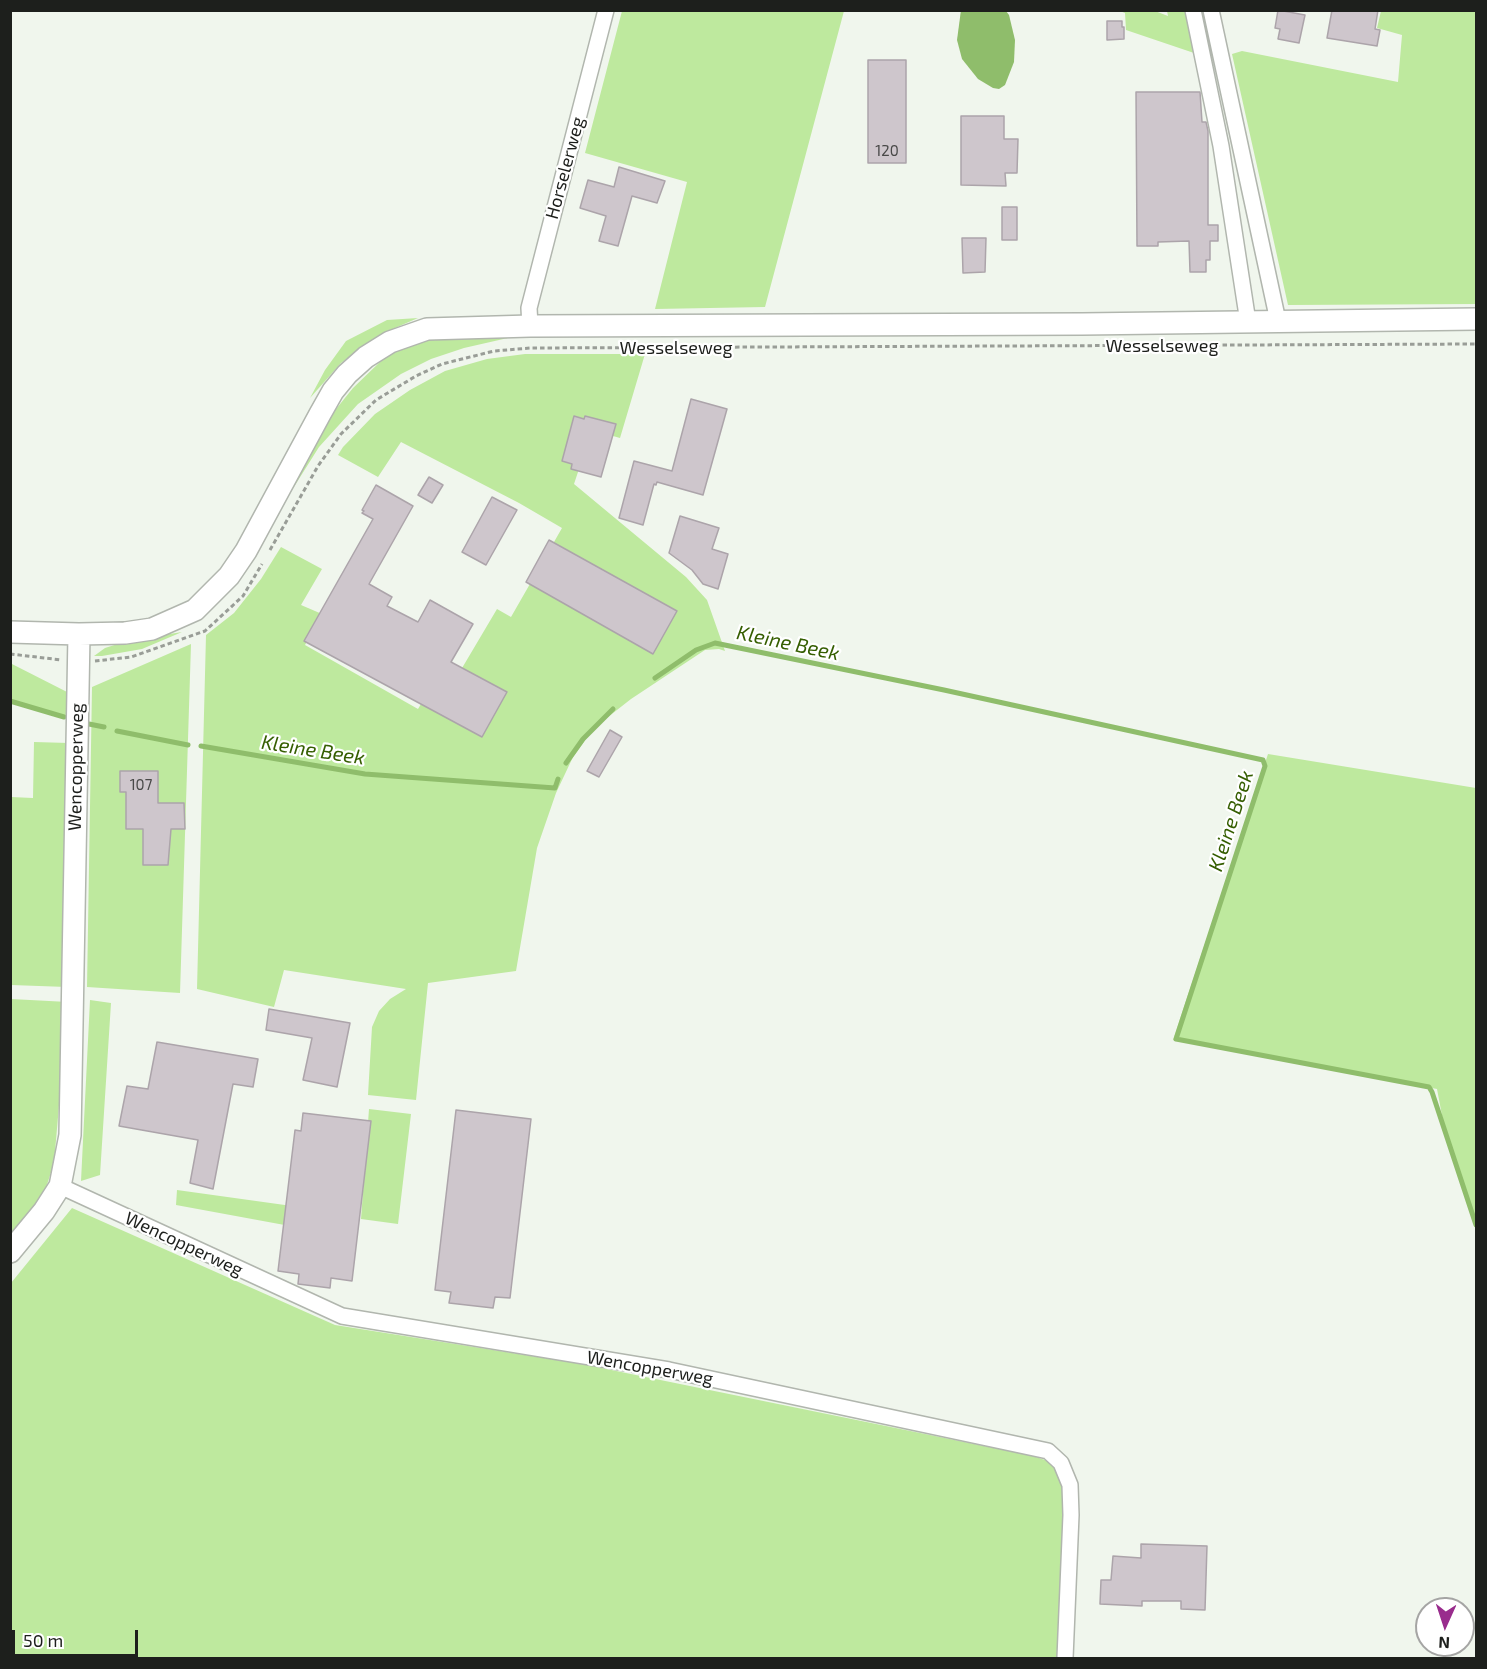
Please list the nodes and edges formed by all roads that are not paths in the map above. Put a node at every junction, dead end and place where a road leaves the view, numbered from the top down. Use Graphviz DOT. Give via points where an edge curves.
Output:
graph roads {
  1 [pos="606,10"];
  2 [pos="1193,10"];
  3 [pos="1211,10"];
  4 [pos="1476,319"];
  5 [pos="1278,321"];
  6 [pos="1248,322"];
  7 [pos="530,326"];
  8 [pos="10,632"];
  9 [pos="79,634"];
  10 [pos="60,1186"];
  11 [pos="10,1252"];
  12 [pos="1065,1659"];
  1 -- 7 [label="street, Horselerweg" via="529,308"];
  2 -- 6 [label="street" via="1221,146"];
  3 -- 5 [label="street"];
  4 -- 5 [label="main road, Wesselseweg"];
  5 -- 6 [label="main road, Wesselseweg"];
  6 -- 7 [label="main road, Wesselseweg"];
  7 -- 9 [label="main road, Wesselseweg" via="427,329 390,342 366,357 333,391 246,551 213,594 195,610 152,629"];
  8 -- 9 [label="main road, Wesselseweg"];
  9 -- 10 [label="main road, Wencopperweg" via="70,1135"];
  10 -- 11 [label="main road, Wencopperweg"];
  10 -- 12 [label="street, Wencopperweg" via="342,1316 669,1370 1048,1451 1062,1463 1070,1485"];
}
